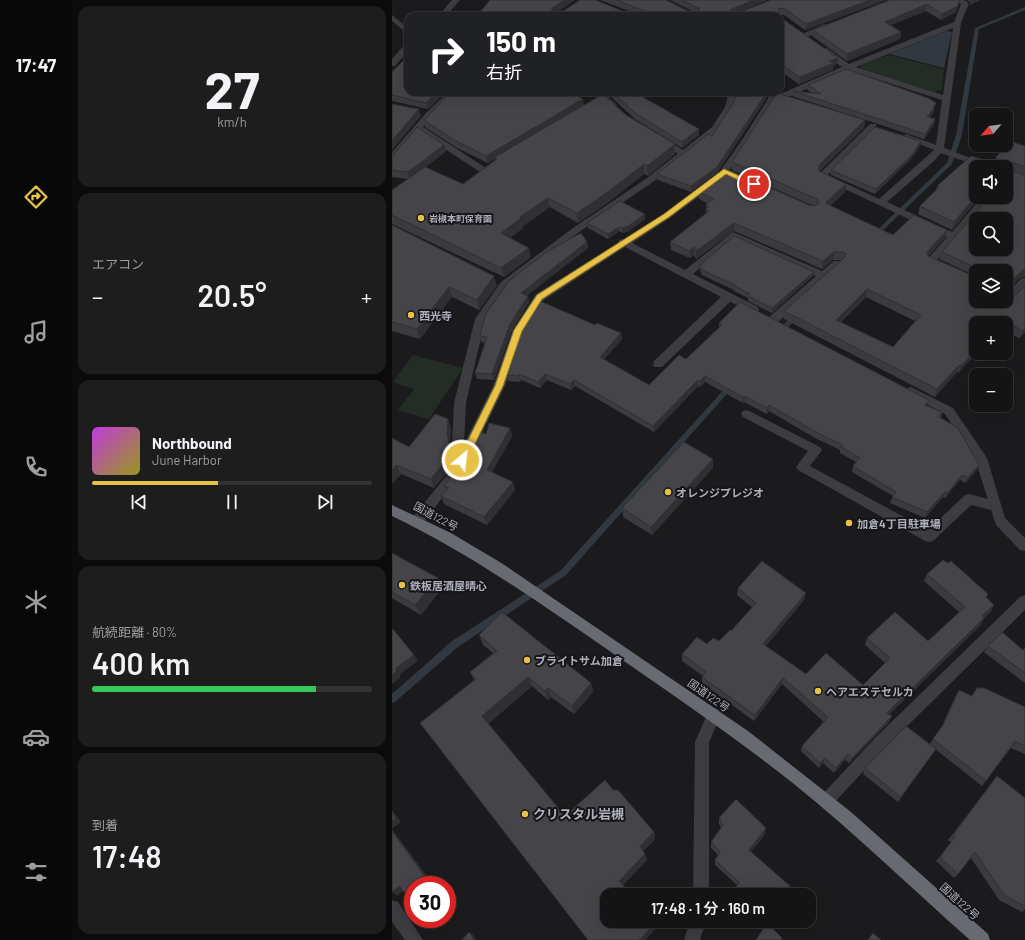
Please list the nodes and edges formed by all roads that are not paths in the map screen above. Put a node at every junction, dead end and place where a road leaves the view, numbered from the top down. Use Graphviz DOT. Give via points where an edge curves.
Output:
graph roads {
  1 [pos="456,0"];
  2 [pos="589,0"];
  3 [pos="958,0"];
  4 [pos="446,12"];
  5 [pos="620,12"];
  6 [pos="392,17"];
  7 [pos="833,24"];
  8 [pos="957,24"];
  9 [pos="404,28"];
  10 [pos="404,50"];
  11 [pos="393,61"];
  12 [pos="848,67"];
  13 [pos="784,92"];
  14 [pos="448,96"];
  15 [pos="600,96"];
  16 [pos="732,96"];
  17 [pos="775,96"];
  18 [pos="947,99"];
  19 [pos="795,102"];
  20 [pos="621,112"];
  21 [pos="873,126"];
  22 [pos="419,128"];
  23 [pos="896,133"];
  24 [pos="657,137"];
  25 [pos="944,149"];
  26 [pos="683,153"];
  27 [pos="392,158"];
  28 [pos="972,160"];
  29 [pos="486,168"];
  30 [pos="880,203"];
  31 [pos="981,204"];
  32 [pos="953,236"];
  33 [pos="622,242"];
  34 [pos="838,262"];
  35 [pos="950,270"];
  36 [pos="685,275"];
  37 [pos="822,275"];
  38 [pos="1025,281"];
  39 [pos="1013,294"];
  40 [pos="728,297"];
  41 [pos="658,364"];
  42 [pos="901,386"];
  43 [pos="747,414"];
  44 [pos="462,460"];
  45 [pos="995,506"];
  46 [pos="392,510"];
  47 [pos="417,521"];
  48 [pos="1025,546"];
  49 [pos="1025,601"];
  50 [pos="714,715"];
  51 [pos="826,801"];
  52 [pos="701,888"];
  53 [pos="392,908"];
  54 [pos="696,928"];
  55 [pos="415,940"];
  56 [pos="692,940"];
  57 [pos="982,940"];
  1 -- 4 [label="street"];
  2 -- 5 [label="street"];
  3 -- 8 [label="street" via="965,4"];
  6 -- 9 [label="street"];
  7 -- 12 [label="street" via="807,38"];
  8 -- 12 [label="street"];
  8 -- 18 [label="street"];
  10 -- 11 [label="street"];
  12 -- 13 [label="street"];
  12 -- 18 [label="street"];
  14 -- 22 [label="street" via="426,113"];
  15 -- 20 [label="street"];
  16 -- 26 [label="street" via="729,107 715,129"];
  17 -- 19 [label="street"];
  17 -- 33 [label="street" via="728,173 667,216"];
  18 -- 25 [label="street"];
  21 -- 30 [label="street" via="822,176"];
  22 -- 27 [label="street"];
  22 -- 29 [label="street"];
  23 -- 25 [label="street"];
  24 -- 26 [label="street"];
  25 -- 28 [label="street"];
  25 -- 30 [label="street"];
  26 -- 44 [label="street" via="650,180 502,283 480,319 460,403 458,443"];
  30 -- 32 [label="street"];
  31 -- 32 [label="street"];
  32 -- 35 [label="street" via="931,261"];
  33 -- 36 [label="street"];
  33 -- 44 [label="street" via="540,297 518,330 499,386"];
  34 -- 37 [label="street"];
  36 -- 37 [label="street" via="733,235"];
  36 -- 40 [label="street"];
  37 -- 40 [label="street" via="778,323"];
  38 -- 39 [label="street"];
  40 -- 41 [label="street"];
  42 -- 45 [label="street" via="949,411 981,458"];
  43 -- 45 [label="street" via="816,450 802,467 929,537 969,499"];
  44 -- 47 [label="street" via="460,467"];
  45 -- 48 [label="street" via="1000,520"];
  46 -- 47 [label="highway, 国道122号"];
  47 -- 50 [label="highway, 国道122号" via="481,557 543,597"];
  49 -- 51 [label="street" via="880,743"];
  50 -- 51 [label="highway, 国道122号"];
  50 -- 52 [label="street" via="702,742"];
  51 -- 57 [label="highway, 国道122号"];
  53 -- 55 [label="street"];
  54 -- 56 [label="street"];
}
